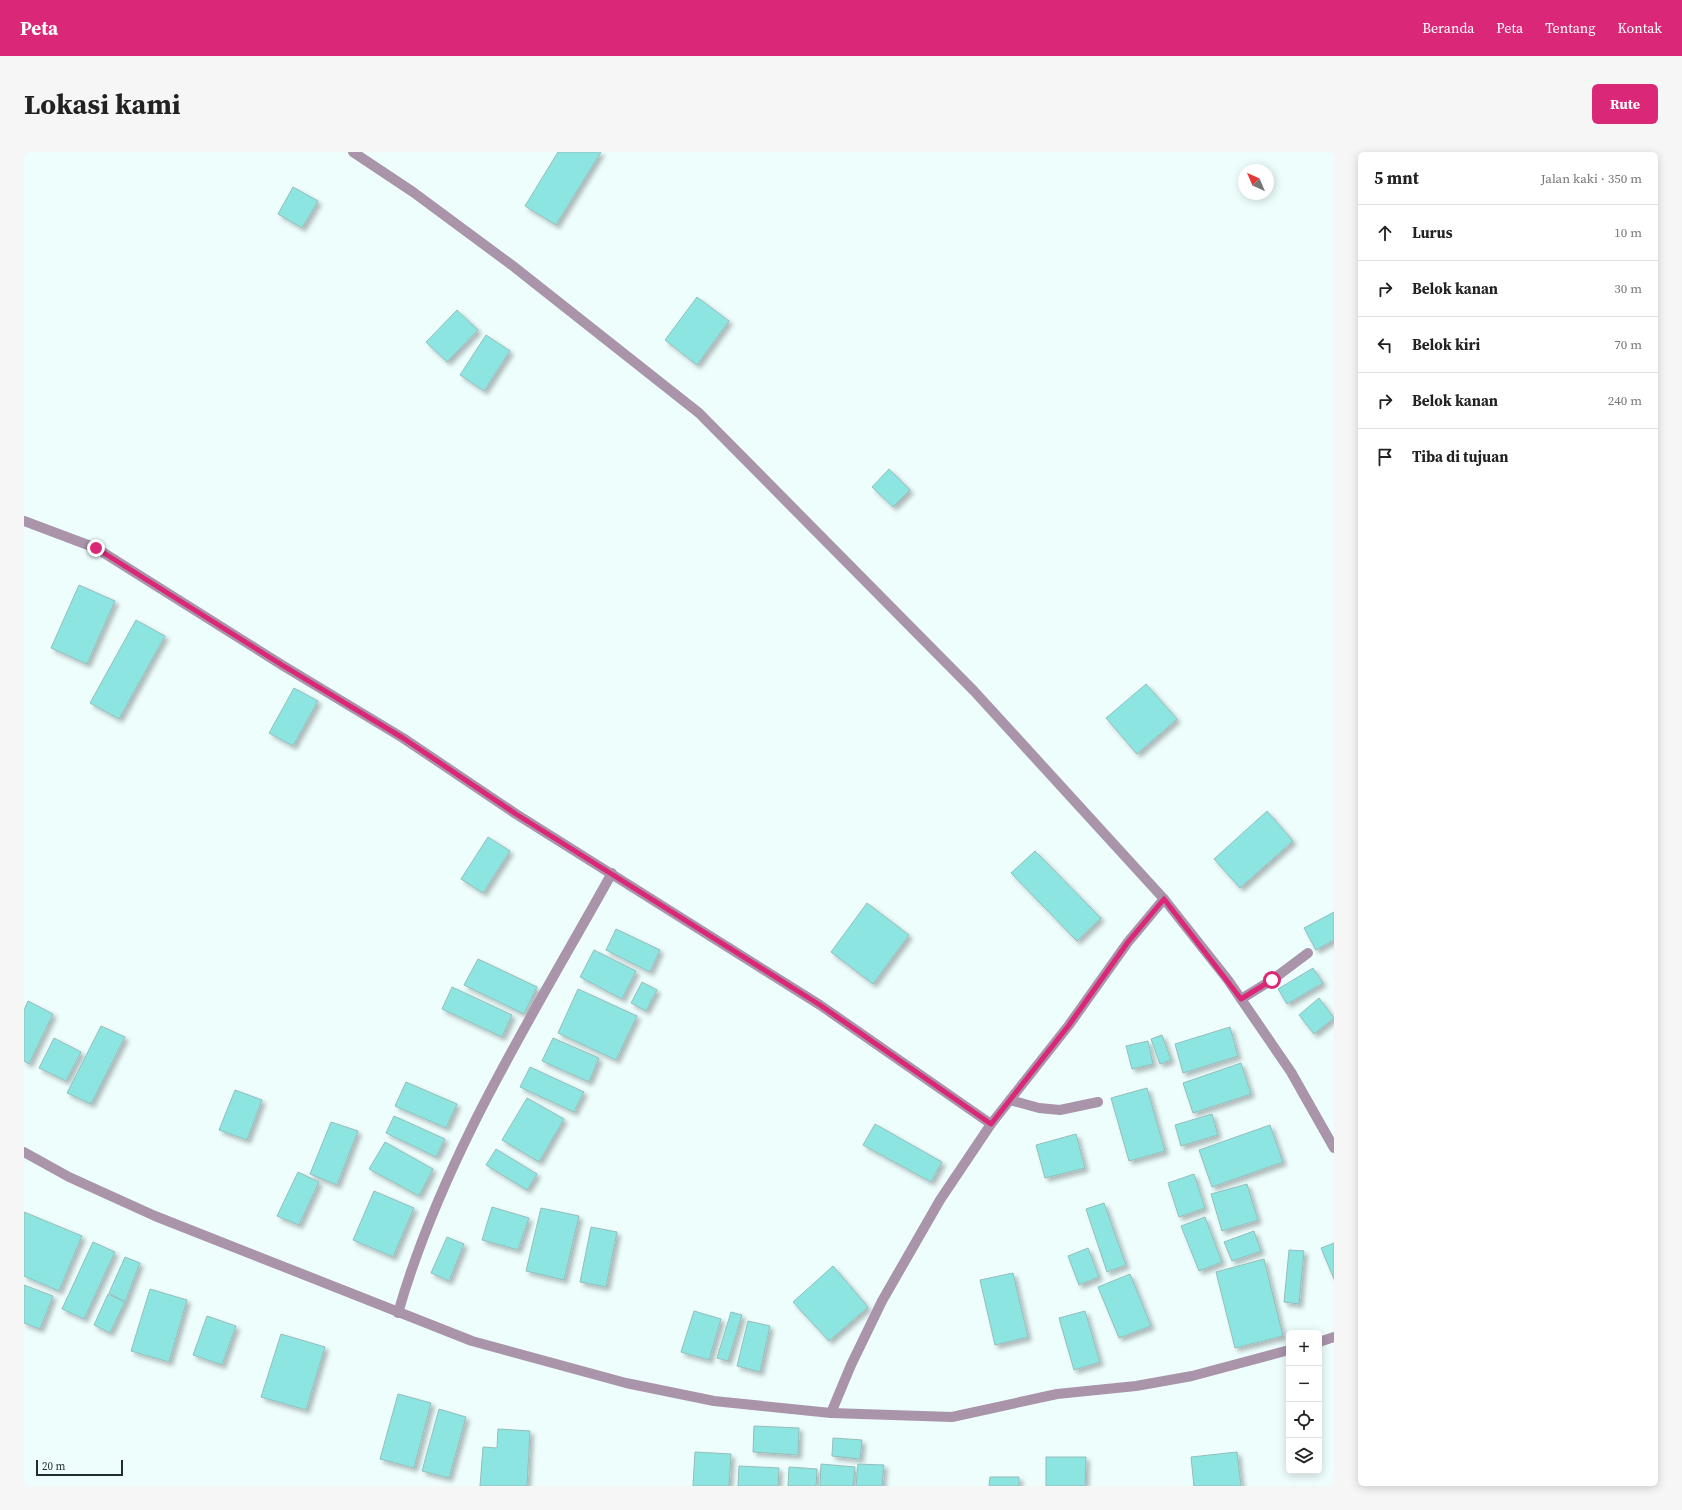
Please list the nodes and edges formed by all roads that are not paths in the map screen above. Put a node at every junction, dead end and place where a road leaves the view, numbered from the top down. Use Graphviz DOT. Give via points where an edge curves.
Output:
graph roads {
  1 [pos="353,152"];
  2 [pos="24,521"];
  3 [pos="612,873"];
  4 [pos="1164,899"];
  5 [pos="1308,954"];
  6 [pos="1241,999"];
  7 [pos="1010,1100"];
  8 [pos="1098,1102"];
  9 [pos="991,1124"];
  10 [pos="1334,1148"];
  11 [pos="24,1152"];
  12 [pos="398,1313"];
  13 [pos="1334,1337"];
  14 [pos="1322,1341"];
  15 [pos="1286,1351"];
  16 [pos="831,1413"];
  1 -- 4 [label="street" via="413,192 513,266 699,413 974,691"];
  2 -- 3 [label="street" via="96,548 403,738 516,814"];
  3 -- 9 [label="street" via="820,1005"];
  3 -- 12 [label="street" via="491,1091 456,1162 419,1248"];
  4 -- 6 [label="street"];
  4 -- 7 [label="street" via="1128,942 1069,1025"];
  5 -- 6 [label="street"];
  6 -- 10 [label="street" via="1291,1072"];
  7 -- 8 [label="street" via="1039,1108 1060,1110"];
  7 -- 9 [label="street"];
  9 -- 16 [label="street" via="940,1200 882,1301"];
  11 -- 12 [label="street" via="69,1177 155,1216"];
  12 -- 16 [label="street" via="472,1341 626,1383 714,1401"];
  13 -- 14 [label="street"];
  15 -- 16 [label="street" via="1192,1376 1136,1386 1057,1394 952,1417"];
}
